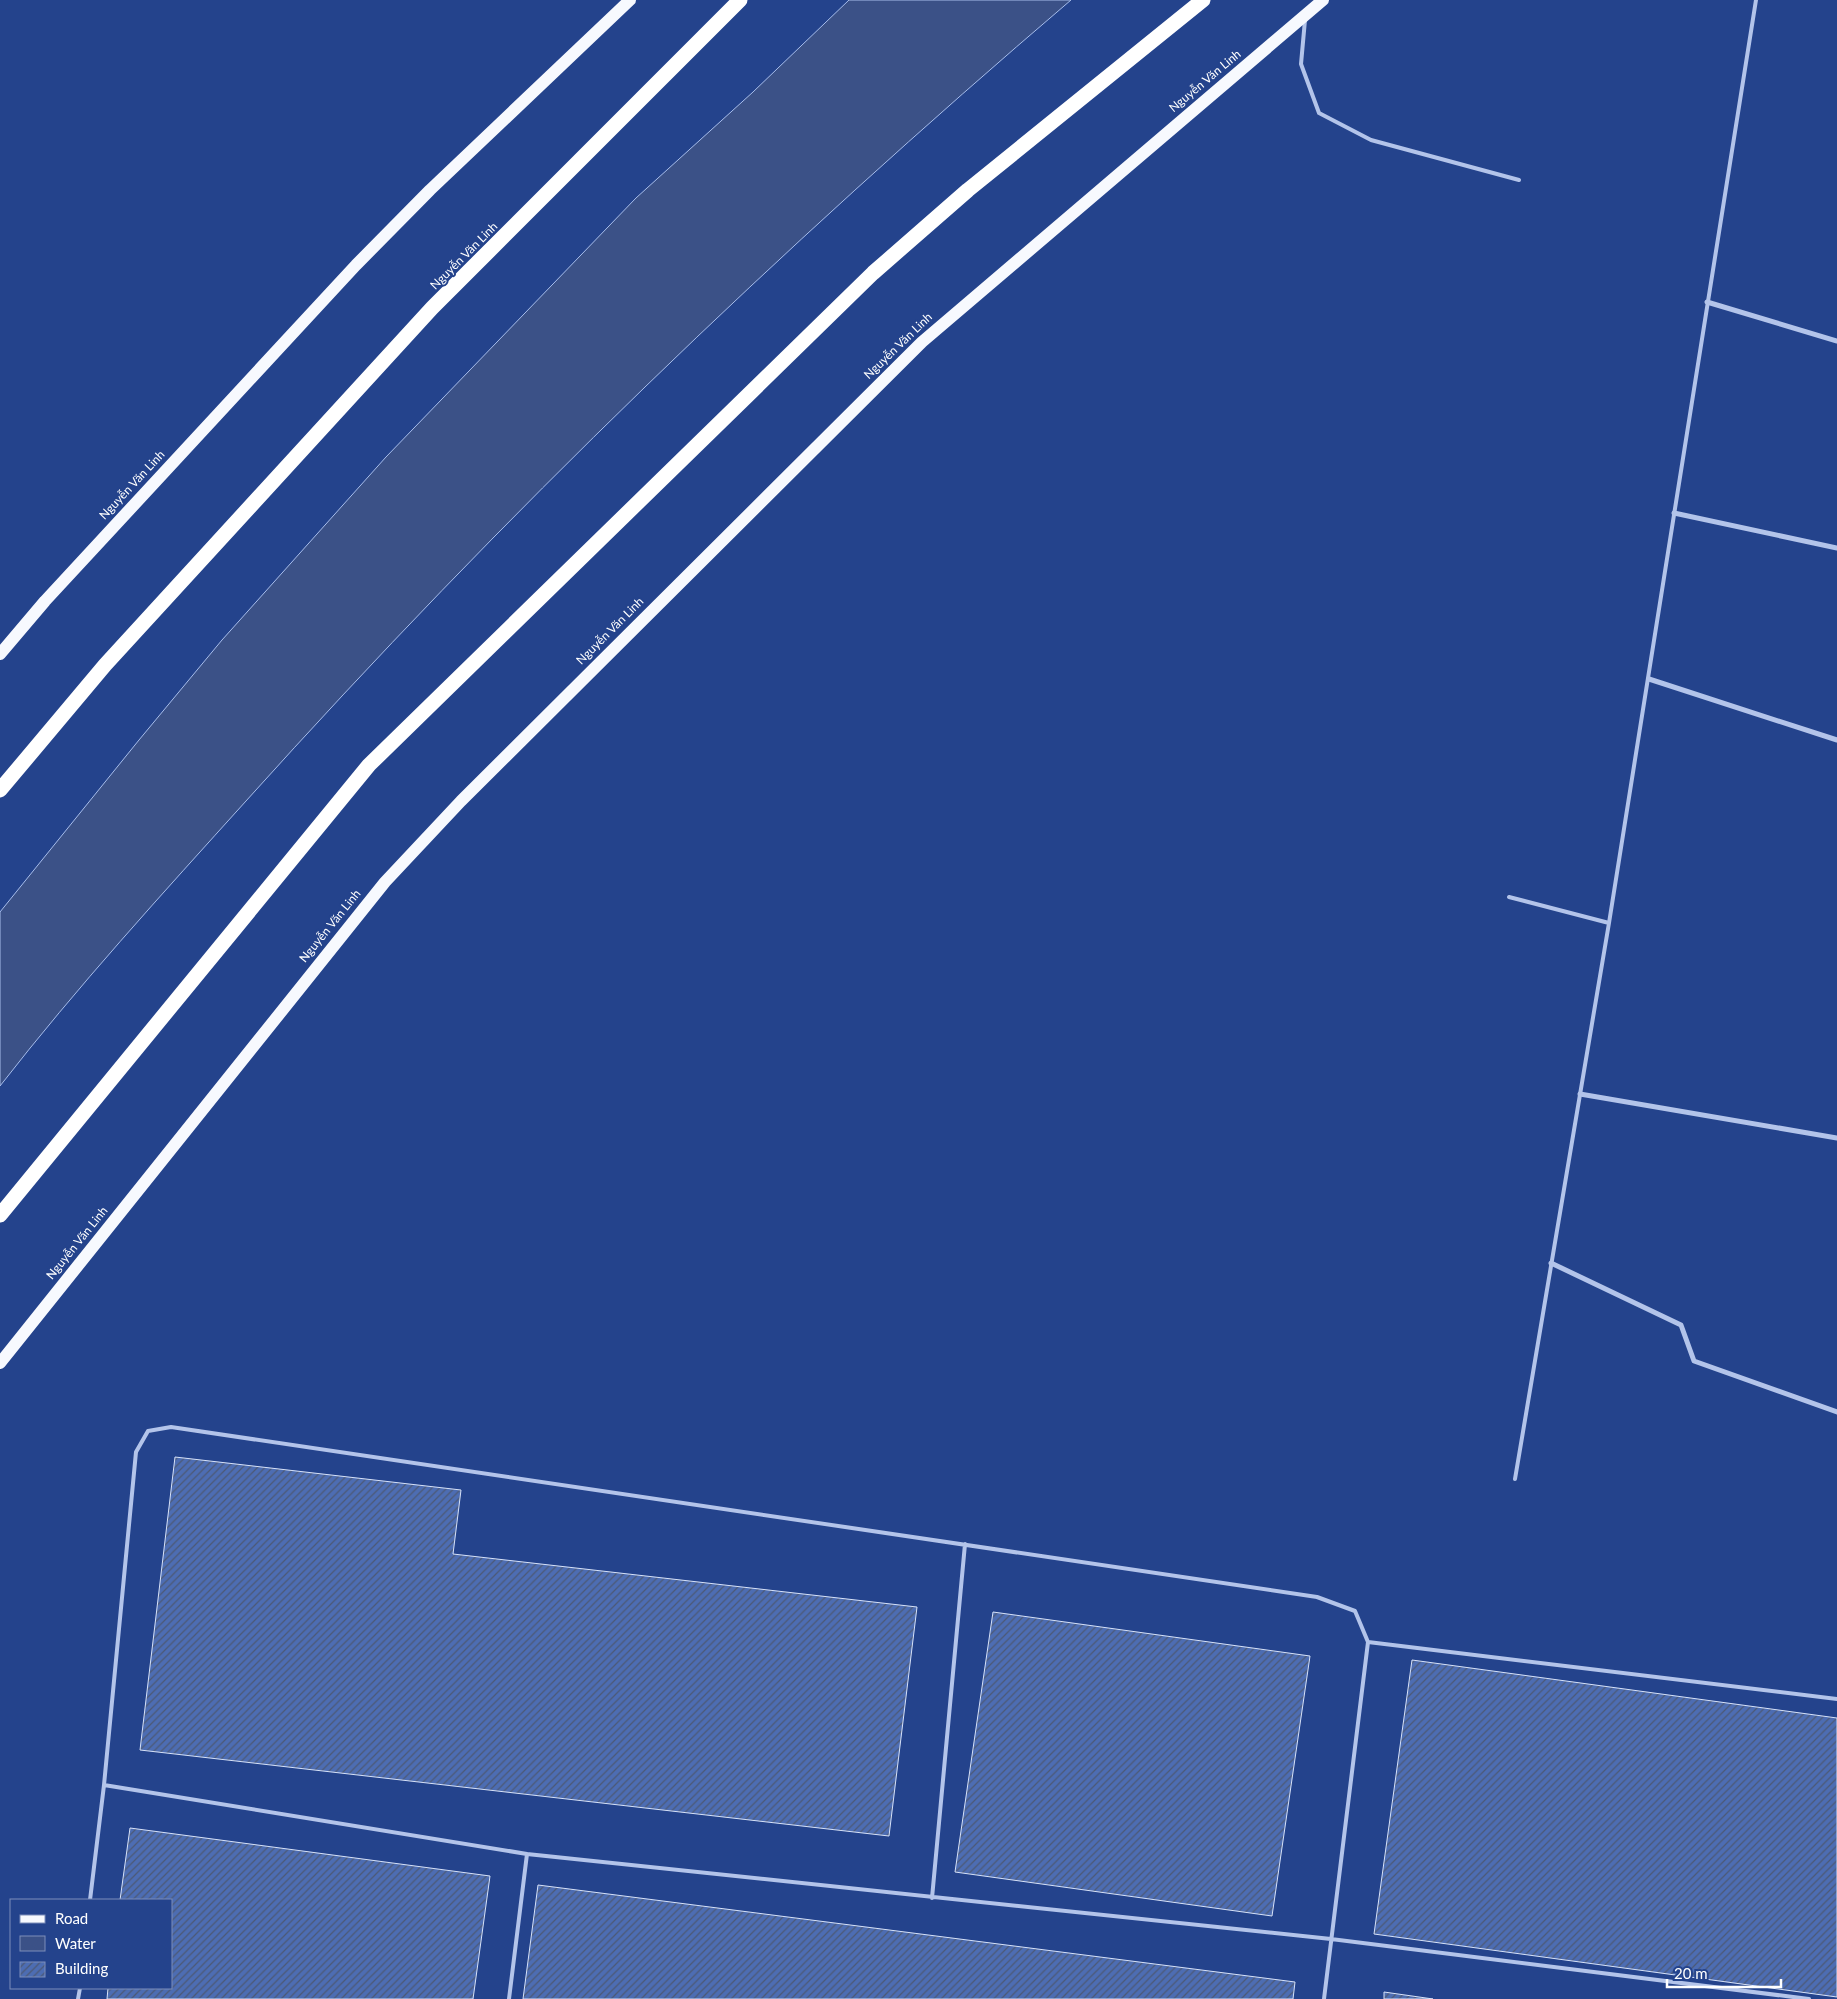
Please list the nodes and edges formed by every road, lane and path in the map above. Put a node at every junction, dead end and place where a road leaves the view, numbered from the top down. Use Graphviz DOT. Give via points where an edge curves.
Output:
graph roads {
  1 [pos="630,0"];
  2 [pos="740,0"];
  3 [pos="1203,0"];
  4 [pos="1323,0"];
  5 [pos="1756,0"];
  6 [pos="1305,15"];
  7 [pos="1519,180"];
  8 [pos="1707,302"];
  9 [pos="1837,341"];
  10 [pos="1674,512"];
  11 [pos="1837,548"];
  12 [pos="0,654"];
  13 [pos="1648,679"];
  14 [pos="1837,740"];
  15 [pos="0,790"];
  16 [pos="1509,897"];
  17 [pos="1609,922"];
  18 [pos="1580,1094"];
  19 [pos="1837,1138"];
  20 [pos="0,1215"];
  21 [pos="1551,1263"];
  22 [pos="0,1363"];
  23 [pos="1837,1412"];
  24 [pos="1515,1479"];
  25 [pos="965,1544"];
  26 [pos="1368,1642"];
  27 [pos="1837,1699"];
  28 [pos="104,1785"];
  29 [pos="527,1854"];
  30 [pos="932,1898"];
  31 [pos="90,1899"];
  32 [pos="1331,1939"];
  33 [pos="509,1999"];
  34 [pos="1324,1999"];
  35 [pos="1809,1999"];
  1 -- 12 [label="main road, Nguyễn Văn Linh" via="356,265 45,601"];
  2 -- 15 [label="highway, Nguyễn Văn Linh" via="432,308 105,665"];
  3 -- 20 [label="highway" via="968,190 873,273 369,765"];
  4 -- 6 [label="main road, Nguyễn Văn Linh"];
  5 -- 8 [label="lane"];
  6 -- 7 [label="lane" via="1301,64 1318,113 1370,140"];
  6 -- 22 [label="main road, Nguyễn Văn Linh" via="922,342 461,801 385,882"];
  8 -- 9 [label="street"];
  8 -- 10 [label="lane"];
  10 -- 11 [label="street"];
  10 -- 13 [label="lane"];
  13 -- 14 [label="street"];
  13 -- 17 [label="lane"];
  16 -- 17 [label="lane"];
  17 -- 18 [label="lane"];
  18 -- 19 [label="street"];
  18 -- 21 [label="lane"];
  21 -- 23 [label="street" via="1681,1325 1694,1361"];
  21 -- 24 [label="lane"];
  25 -- 26 [label="lane" via="1317,1597 1355,1611"];
  25 -- 28 [label="lane" via="171,1427 148,1431 136,1452"];
  25 -- 30 [label="lane"];
  26 -- 27 [label="lane"];
  26 -- 32 [label="lane"];
  28 -- 29 [label="lane"];
  28 -- 31 [label="lane"];
  29 -- 30 [label="lane"];
  29 -- 33 [label="lane"];
  30 -- 32 [label="lane"];
  32 -- 34 [label="lane"];
  32 -- 35 [label="lane"];
}
